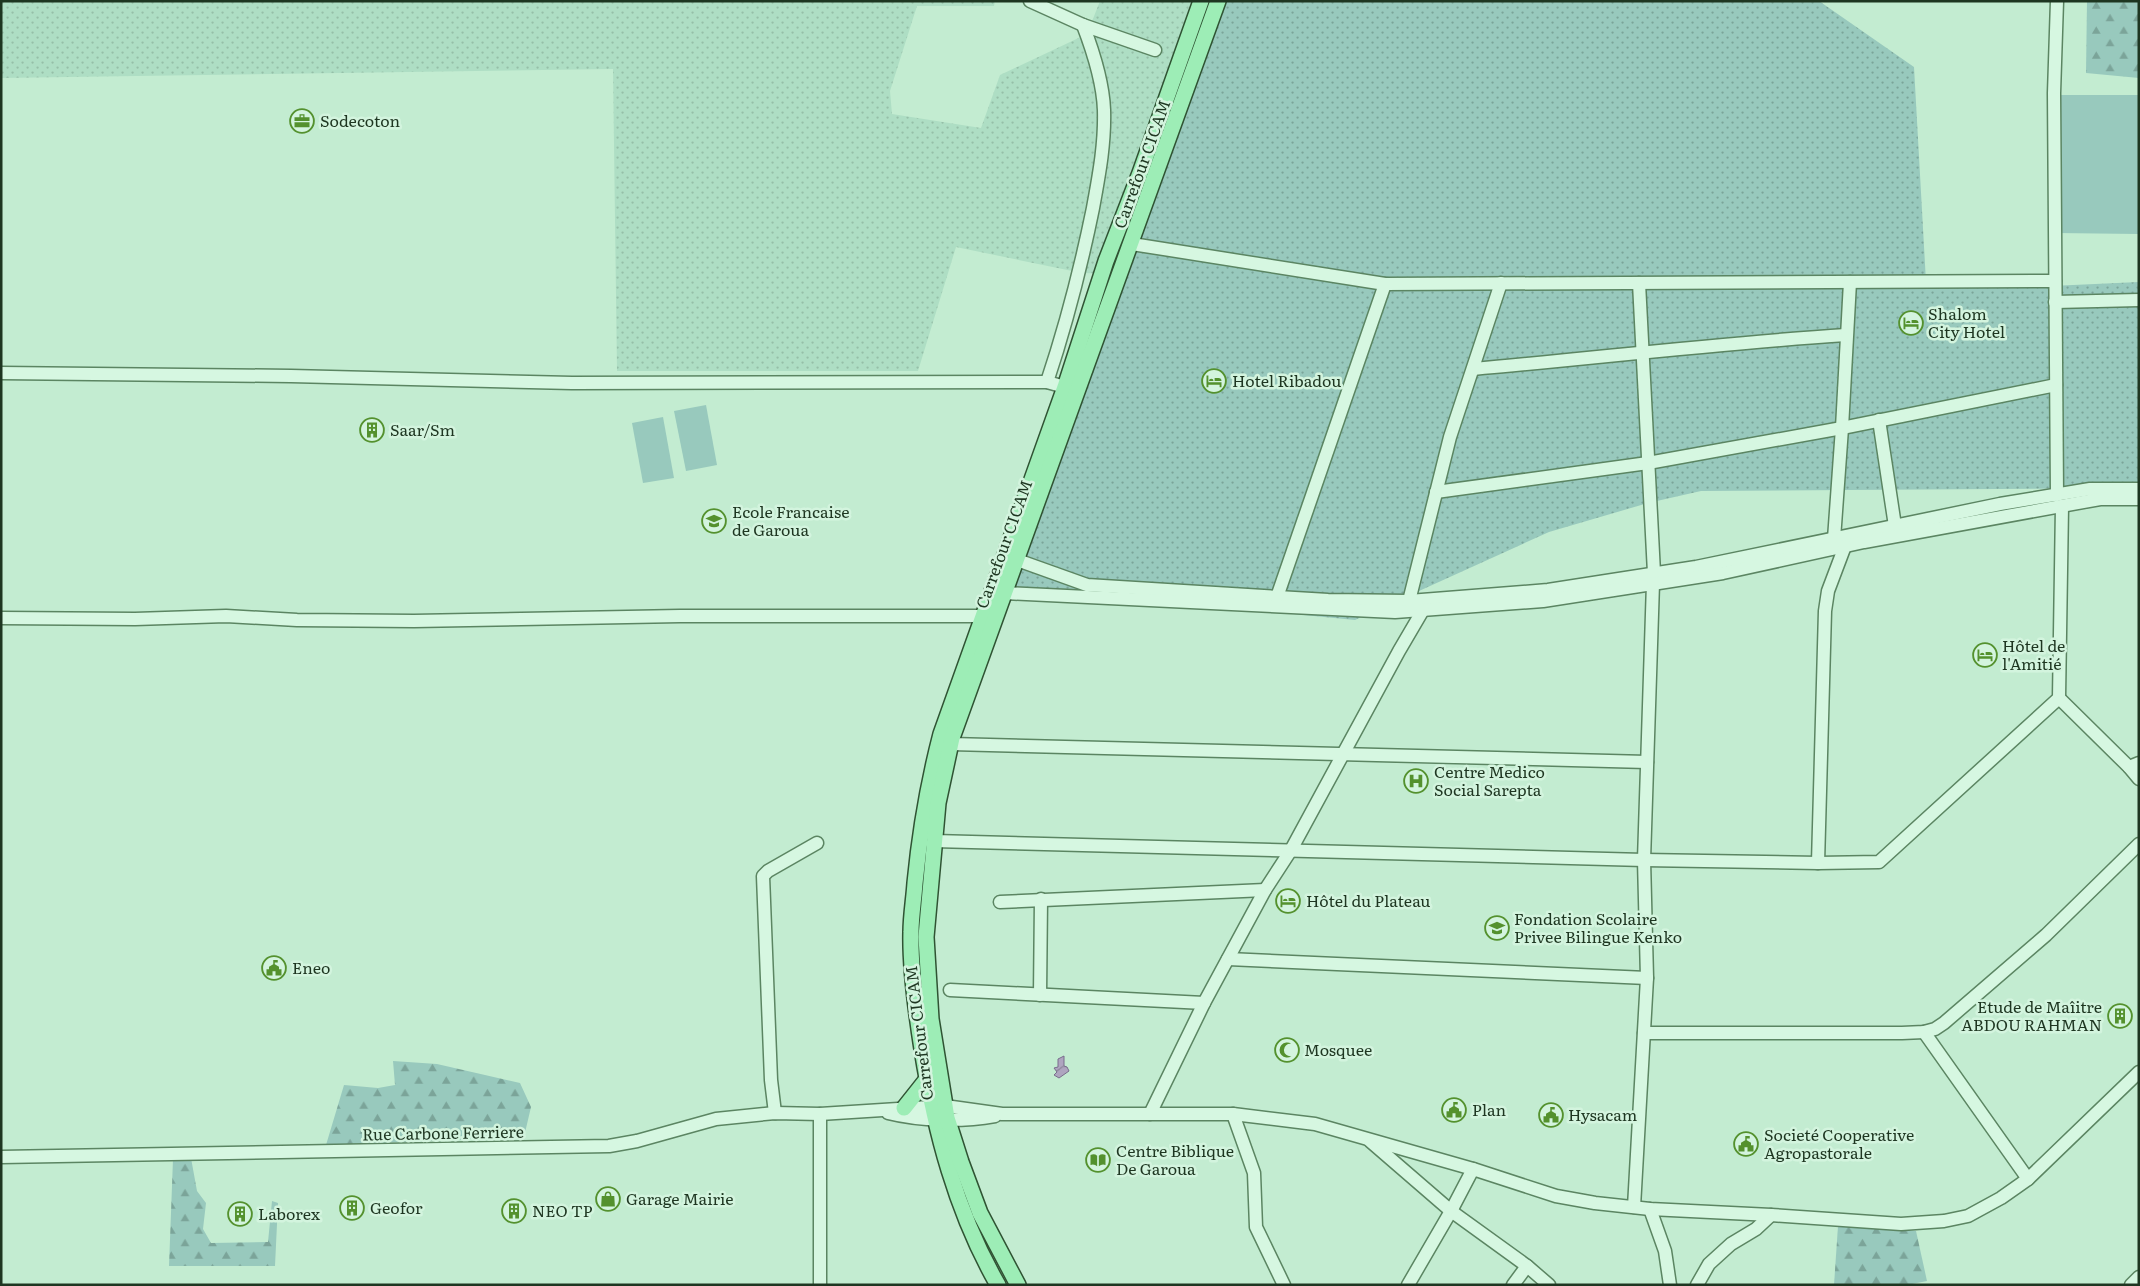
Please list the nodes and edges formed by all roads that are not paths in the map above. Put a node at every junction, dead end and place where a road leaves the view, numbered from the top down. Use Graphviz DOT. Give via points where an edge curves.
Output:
graph roads {
  1 [pos="1030,1"];
  2 [pos="1201,1"];
  3 [pos="1218,1"];
  4 [pos="2057,1"];
  5 [pos="1083,25"];
  6 [pos="1155,50"];
  7 [pos="1132,244"];
  8 [pos="2055,281"];
  9 [pos="1850,282"];
  10 [pos="1639,283"];
  11 [pos="1385,284"];
  12 [pos="1501,284"];
  13 [pos="2139,300"];
  14 [pos="2055,302"];
  15 [pos="1846,335"];
  16 [pos="1642,354"];
  17 [pos="1473,369"];
  18 [pos="1,373"];
  19 [pos="1047,382"];
  20 [pos="2056,384"];
  21 [pos="1066,387"];
  22 [pos="1879,420"];
  23 [pos="1842,428"];
  24 [pos="1648,463"];
  25 [pos="2139,489"];
  26 [pos="1436,492"];
  27 [pos="2139,499"];
  28 [pos="2059,500"];
  29 [pos="1895,526"];
  30 [pos="1834,539"];
  31 [pos="1845,546"];
  32 [pos="1017,560"];
  33 [pos="1653,578"];
  34 [pos="1005,593"];
  35 [pos="1277,597"];
  36 [pos="1409,601"];
  37 [pos="1423,610"];
  38 [pos="984,616"];
  39 [pos="1,618"];
  40 [pos="2059,698"];
  41 [pos="951,744"];
  42 [pos="1342,755"];
  43 [pos="1647,762"];
  44 [pos="2134,765"];
  45 [pos="2139,779"];
  46 [pos="934,841"];
  47 [pos="817,843"];
  48 [pos="2139,844"];
  49 [pos="1291,850"];
  50 [pos="1644,860"];
  51 [pos="1818,863"];
  52 [pos="1265,890"];
  53 [pos="1040,899"];
  54 [pos="1000,902"];
  55 [pos="1228,959"];
  56 [pos="1647,978"];
  57 [pos="950,990"];
  58 [pos="1040,995"];
  59 [pos="1204,1003"];
  60 [pos="1924,1032"];
  61 [pos="1644,1033"];
  62 [pos="2139,1072"];
  63 [pos="927,1079"];
  64 [pos="904,1108"];
  65 [pos="881,1111"];
  66 [pos="939,1112"];
  67 [pos="775,1113"];
  68 [pos="820,1114"];
  69 [pos="1150,1114"];
  70 [pos="1232,1114"];
  71 [pos="1366,1137"];
  72 [pos="1,1157"];
  73 [pos="1473,1169"];
  74 [pos="2028,1179"];
  75 [pos="1634,1207"];
  76 [pos="1650,1209"];
  77 [pos="1452,1210"];
  78 [pos="1771,1215"];
  79 [pos="1526,1266"];
  80 [pos="2139,1277"];
  81 [pos="820,1285"];
  82 [pos="998,1285"];
  83 [pos="1018,1285"];
  84 [pos="1284,1285"];
  85 [pos="1408,1285"];
  86 [pos="1513,1285"];
  87 [pos="1549,1285"];
  88 [pos="1670,1285"];
  89 [pos="1697,1285"];
  90 [pos="2131,1285"];
  1 -- 5 [label="street"];
  2 -- 21 [label="main road" via="1106,262"];
  3 -- 7 [label="main road, Carrefour CICAM"];
  4 -- 8 [label="street"];
  5 -- 6 [label="street"];
  5 -- 19 [label="street" via="1093,50 1104,108 1104,150 1084,250"];
  7 -- 11 [label="street"];
  7 -- 32 [label="main road, Carrefour CICAM"];
  8 -- 9 [label="street"];
  8 -- 14 [label="street"];
  9 -- 10 [label="street"];
  9 -- 15 [label="street"];
  10 -- 12 [label="street"];
  10 -- 16 [label="street"];
  11 -- 12 [label="street"];
  11 -- 35 [label="street"];
  12 -- 17 [label="street"];
  13 -- 14 [label="street"];
  14 -- 20 [label="street"];
  15 -- 16 [label="street" via="1741,342"];
  15 -- 23 [label="street"];
  16 -- 17 [label="street"];
  16 -- 24 [label="street"];
  17 -- 26 [label="street"];
  18 -- 19 [label="street" via="572,383"];
  19 -- 21 [label="street"];
  20 -- 22 [label="street"];
  20 -- 28 [label="street"];
  21 -- 38 [label="main road"];
  22 -- 23 [label="street"];
  22 -- 29 [label="street"];
  23 -- 24 [label="street"];
  23 -- 30 [label="street"];
  24 -- 26 [label="street"];
  24 -- 33 [label="street"];
  25 -- 28 [label="street" via="2090,489"];
  26 -- 36 [label="street"];
  27 -- 28 [label="street"];
  28 -- 29 [label="street" via="2000,504"];
  28 -- 31 [label="street"];
  28 -- 40 [label="street"];
  29 -- 30 [label="street"];
  30 -- 33 [label="street"];
  31 -- 33 [label="street" via="1723,573"];
  31 -- 51 [label="street" via="1828,591 1825,611"];
  32 -- 34 [label="main road, Carrefour CICAM"];
  32 -- 35 [label="street" via="1087,585"];
  33 -- 36 [label="street"];
  33 -- 37 [label="street" via="1543,601"];
  33 -- 43 [label="street"];
  34 -- 37 [label="street" via="1396,612"];
  34 -- 41 [label="main road, Carrefour CICAM"];
  35 -- 36 [label="street"];
  37 -- 42 [label="street"];
  38 -- 39 [label="street" via="690,616 414,621 226,616"];
  38 -- 63 [label="main road" via="941,734 921,826 911,932 916,1014"];
  40 -- 44 [label="street"];
  40 -- 51 [label="street" via="1879,862"];
  41 -- 42 [label="street"];
  41 -- 46 [label="main road, Carrefour CICAM" via="938,803"];
  42 -- 43 [label="street"];
  42 -- 49 [label="street"];
  43 -- 50 [label="street"];
  44 -- 45 [label="street"];
  46 -- 49 [label="street"];
  46 -- 66 [label="main road, Carrefour CICAM" via="926,937"];
  47 -- 67 [label="street" via="763,876"];
  48 -- 60 [label="street" via="2046,935 1944,1023"];
  49 -- 50 [label="street"];
  49 -- 52 [label="street"];
  50 -- 51 [label="street"];
  50 -- 56 [label="street"];
  52 -- 53 [label="street"];
  52 -- 55 [label="street"];
  53 -- 54 [label="street"];
  53 -- 58 [label="street"];
  55 -- 56 [label="street"];
  55 -- 59 [label="street"];
  56 -- 61 [label="street"];
  57 -- 58 [label="street"];
  58 -- 59 [label="street"];
  59 -- 69 [label="street"];
  60 -- 61 [label="street"];
  60 -- 74 [label="street"];
  61 -- 75 [label="street"];
  62 -- 74 [label="street"];
  63 -- 64 [label="main road"];
  63 -- 66 [label="main road"];
  64 -- 65 [label="street, Rue Carbone Ferriere"];
  64 -- 66 [label="street, Rue Carbone Ferriere"];
  65 -- 66 [label="street, Rue Carbone Ferriere" via="910,1118"];
  65 -- 68 [label="street, Rue Carbone Ferriere"];
  66 -- 69 [label="street" via="976,1119 1002,1114"];
  66 -- 82 [label="main road" via="942,1151 964,1212"];
  66 -- 83 [label="main road" via="980,1213"];
  67 -- 68 [label="street, Rue Carbone Ferriere"];
  67 -- 72 [label="street, Rue Carbone Ferriere" via="716,1119 609,1146"];
  68 -- 81 [label="street"];
  69 -- 70 [label="street"];
  70 -- 71 [label="street" via="1315,1124"];
  70 -- 84 [label="street" via="1254,1172 1256,1227"];
  71 -- 73 [label="street"];
  71 -- 77 [label="street"];
  73 -- 75 [label="street" via="1556,1196"];
  73 -- 77 [label="street"];
  74 -- 78 [label="street" via="1983,1209 1944,1221 1901,1224"];
  75 -- 76 [label="street"];
  76 -- 78 [label="street"];
  76 -- 88 [label="street" via="1665,1251"];
  77 -- 79 [label="street"];
  77 -- 85 [label="street"];
  78 -- 89 [label="street" via="1709,1264"];
  79 -- 86 [label="street"];
  79 -- 87 [label="street"];
  80 -- 90 [label="street"];
}
